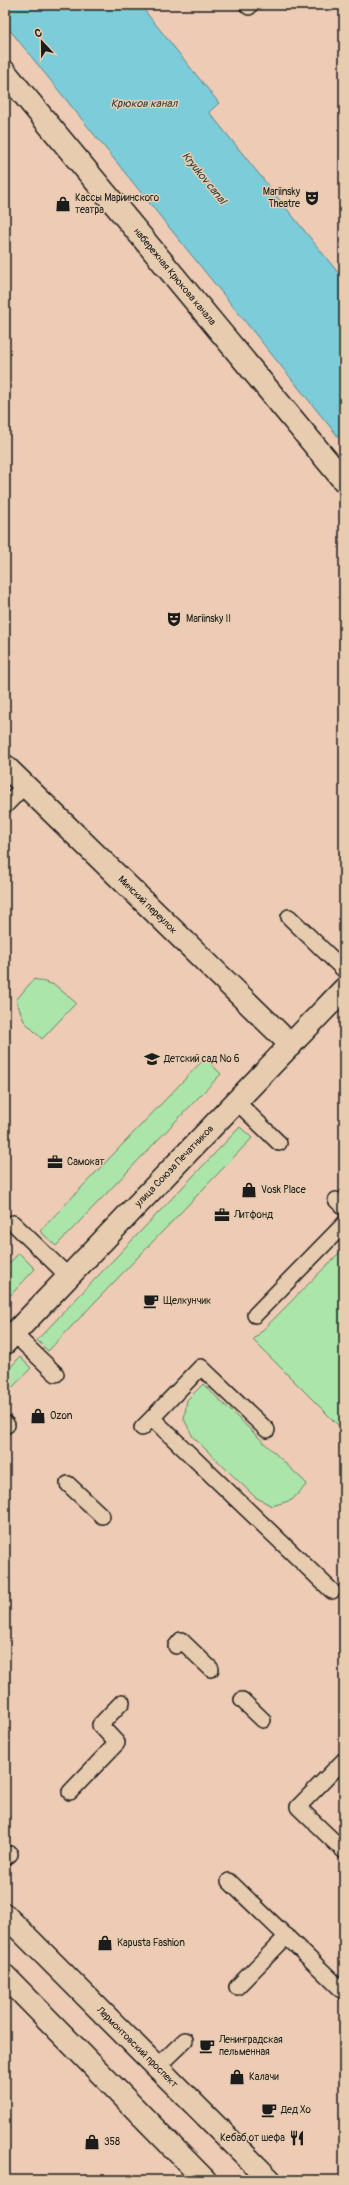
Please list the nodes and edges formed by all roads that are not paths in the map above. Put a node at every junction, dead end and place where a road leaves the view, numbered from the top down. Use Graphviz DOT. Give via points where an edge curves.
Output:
graph roads {
  1 [pos="5,72"];
  2 [pos="344,481"];
  3 [pos="5,766"];
  4 [pos="25,785"];
  5 [pos="5,806"];
  6 [pos="289,917"];
  7 [pos="344,970"];
  8 [pos="344,989"];
  9 [pos="291,1045"];
  10 [pos="237,1102"];
  11 [pos="279,1143"];
  12 [pos="13,1223"];
  13 [pos="344,1224"];
  14 [pos="68,1277"];
  15 [pos="255,1315"];
  16 [pos="9,1338"];
  17 [pos="56,1374"];
  18 [pos="266,1430"];
  19 [pos="68,1484"];
  20 [pos="102,1516"];
  21 [pos="332,1591"];
  22 [pos="176,1646"];
  23 [pos="211,1668"];
  24 [pos="242,1700"];
  25 [pos="122,1702"];
  26 [pos="263,1720"];
  27 [pos="344,1760"];
  28 [pos="70,1792"];
  29 [pos="344,1852"];
  30 [pos="229,1881"];
  31 [pos="5,1915"];
  32 [pos="287,1936"];
  33 [pos="5,1976"];
  34 [pos="237,1987"];
  35 [pos="344,1992"];
  36 [pos="186,2040"];
  37 [pos="157,2067"];
  38 [pos="205,2180"];
  39 [pos="270,2180"];
  1 -- 2 [label="street, набережная Крюкова канала"];
  3 -- 4 [label="street, Минский переулок"];
  4 -- 5 [label="lane"];
  4 -- 9 [label="street, Минский переулок"];
  6 -- 7 [label="lane"];
  8 -- 9 [label="street, улица Союза Печатников"];
  9 -- 10 [label="street, улица Союза Печатников"];
  10 -- 11 [label="lane"];
  10 -- 14 [label="street, улица Союза Печатников"];
  12 -- 14 [label="lane"];
  13 -- 15 [label="lane"];
  14 -- 16 [label="street, улица Союза Печатников"];
  16 -- 17 [label="lane"];
  18 -- 21 [label="lane" via="201,1367 147,1423"];
  19 -- 20 [label="lane"];
  22 -- 23 [label="lane" via="181,1640"];
  24 -- 26 [label="lane"];
  25 -- 28 [label="lane" via="100,1725 117,1743"];
  27 -- 29 [label="lane" via="298,1808"];
  30 -- 32 [label="lane"];
  31 -- 37 [label="street, Лермонтовский проспект"];
  32 -- 34 [label="lane"];
  32 -- 35 [label="lane"];
  33 -- 38 [label="street"];
  36 -- 37 [label="lane"];
  37 -- 39 [label="street, Лермонтовский проспект"];
}
